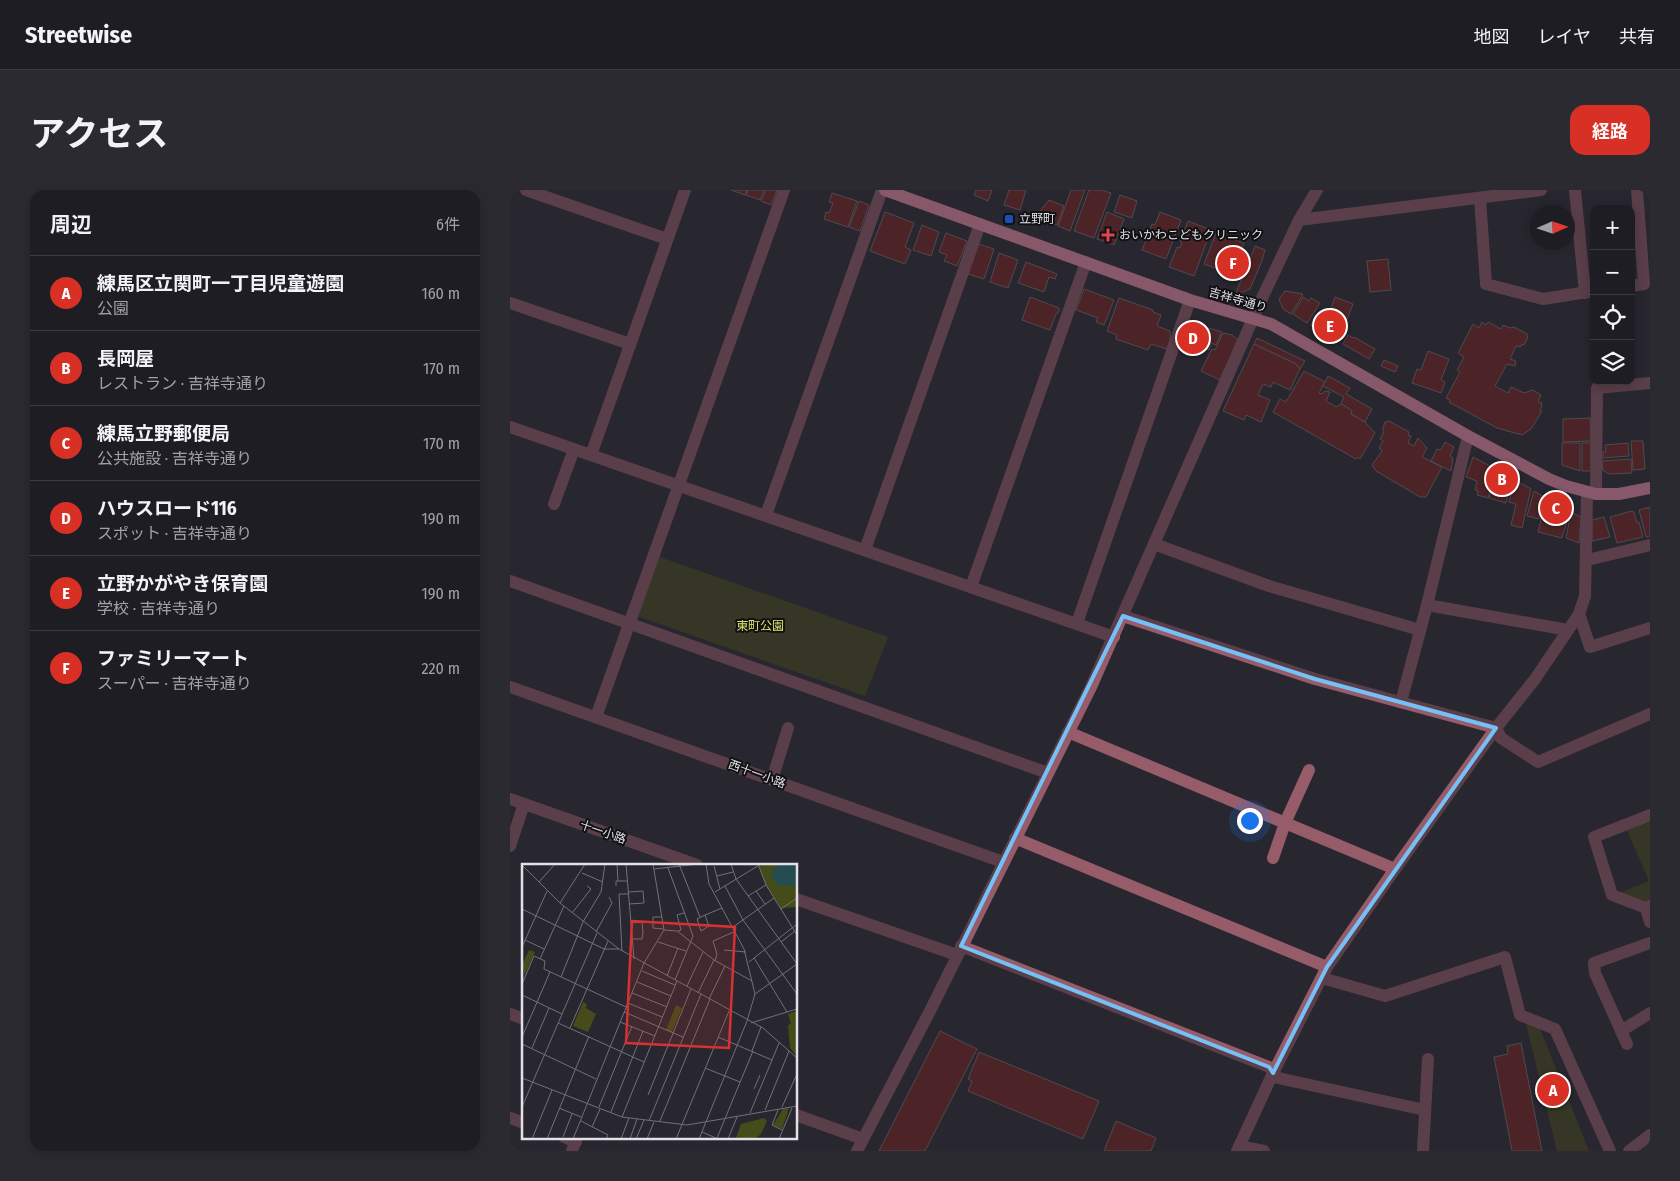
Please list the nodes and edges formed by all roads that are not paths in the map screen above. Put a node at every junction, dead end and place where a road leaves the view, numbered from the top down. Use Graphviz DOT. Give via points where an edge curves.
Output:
graph roads {
  1 [pos="526,190"];
  2 [pos="685,190"];
  3 [pos="784,190"];
  4 [pos="884,190"];
  5 [pos="1316,190"];
  6 [pos="1541,190"];
  7 [pos="1575,190"];
  8 [pos="1636,190"];
  9 [pos="1480,198"];
  10 [pos="1299,220"];
  11 [pos="980,224"];
  12 [pos="667,239"];
  13 [pos="1086,262"];
  14 [pos="1635,285"];
  15 [pos="1590,292"];
  16 [pos="1190,300"];
  17 [pos="510,303"];
  18 [pos="1254,318"];
  19 [pos="630,344"];
  20 [pos="1650,383"];
  21 [pos="510,427"];
  22 [pos="1468,436"];
  23 [pos="574,449"];
  24 [pos="591,455"];
  25 [pos="679,484"];
  26 [pos="1650,488"];
  27 [pos="1592,494"];
  28 [pos="554,504"];
  29 [pos="766,515"];
  30 [pos="1154,544"];
  31 [pos="1650,545"];
  32 [pos="865,550"];
  33 [pos="1587,560"];
  34 [pos="510,581"];
  35 [pos="971,587"];
  36 [pos="1428,605"];
  37 [pos="1579,614"];
  38 [pos="1123,616"];
  39 [pos="629,623"];
  40 [pos="1077,623"];
  41 [pos="1650,628"];
  42 [pos="1420,630"];
  43 [pos="1568,630"];
  44 [pos="1114,637"];
  45 [pos="510,687"];
  46 [pos="1400,702"];
  47 [pos="1650,714"];
  48 [pos="596,717"];
  49 [pos="788,728"];
  50 [pos="1496,728"];
  51 [pos="1068,732"];
  52 [pos="1308,770"];
  53 [pos="1048,773"];
  54 [pos="772,780"];
  55 [pos="510,799"];
  56 [pos="524,804"];
  57 [pos="1650,815"];
  58 [pos="1285,823"];
  59 [pos="1015,838"];
  60 [pos="510,846"];
  61 [pos="1273,858"];
  62 [pos="1003,862"];
  63 [pos="693,864"];
  64 [pos="1395,869"];
  65 [pos="798,901"];
  66 [pos="1648,907"];
  67 [pos="1650,922"];
  68 [pos="1650,943"];
  69 [pos="959,951"];
  70 [pos="1325,972"];
  71 [pos="1650,1013"];
  72 [pos="510,1014"];
  73 [pos="522,1018"];
  74 [pos="1621,1031"];
  75 [pos="1627,1044"];
  76 [pos="1428,1059"];
  77 [pos="1273,1073"];
  78 [pos="1425,1110"];
  79 [pos="798,1116"];
  80 [pos="510,1118"];
  81 [pos="522,1122"];
  82 [pos="1649,1136"];
  83 [pos="863,1139"];
  84 [pos="1238,1148"];
  85 [pos="856,1151"];
  86 [pos="1264,1151"];
  87 [pos="1423,1151"];
  88 [pos="1610,1151"];
  89 [pos="1629,1151"];
  1 -- 12 [label="street"];
  2 -- 12 [label="street"];
  3 -- 25 [label="street"];
  4 -- 11 [label="main road, 吉祥寺通り"];
  4 -- 29 [label="street"];
  5 -- 10 [label="street"];
  6 -- 9 [label="street"];
  7 -- 15 [label="street"];
  8 -- 14 [label="street" via="1644,284"];
  9 -- 10 [label="street"];
  9 -- 15 [label="street" via="1486,284 1543,299"];
  10 -- 18 [label="street"];
  11 -- 13 [label="main road, 吉祥寺通り"];
  11 -- 32 [label="street"];
  12 -- 19 [label="street"];
  13 -- 16 [label="main road, 吉祥寺通り"];
  13 -- 35 [label="street"];
  16 -- 18 [label="main road, 吉祥寺通り"];
  16 -- 40 [label="street"];
  17 -- 19 [label="street"];
  18 -- 22 [label="main road, 吉祥寺通り" via="1271,324"];
  18 -- 30 [label="street"];
  19 -- 24 [label="street"];
  20 -- 27 [label="street" via="1597,388"];
  21 -- 23 [label="street"];
  22 -- 27 [label="main road, 吉祥寺通り" via="1549,479"];
  22 -- 36 [label="street"];
  23 -- 24 [label="street"];
  23 -- 28 [label="street"];
  24 -- 25 [label="street"];
  25 -- 29 [label="street"];
  25 -- 39 [label="street"];
  26 -- 27 [label="main road, 吉祥寺通り" via="1619,494"];
  27 -- 33 [label="street" via="1586,513"];
  29 -- 32 [label="street"];
  30 -- 38 [label="street"];
  30 -- 42 [label="street" via="1269,586"];
  31 -- 33 [label="street"];
  32 -- 35 [label="street"];
  33 -- 37 [label="street" via="1585,596"];
  34 -- 39 [label="street"];
  35 -- 40 [label="street"];
  36 -- 42 [label="street"];
  36 -- 43 [label="street"];
  37 -- 41 [label="street" via="1590,647"];
  37 -- 43 [label="street"];
  38 -- 44 [label="street"];
  38 -- 46 [label="street"];
  39 -- 48 [label="street"];
  39 -- 53 [label="street"];
  40 -- 44 [label="street"];
  42 -- 46 [label="street"];
  43 -- 50 [label="street"];
  44 -- 51 [label="street"];
  45 -- 48 [label="street, 西十一小路"];
  46 -- 50 [label="street"];
  47 -- 50 [label="street" via="1538,762 1501,738"];
  48 -- 54 [label="street, 西十一小路"];
  49 -- 54 [label="street"];
  50 -- 64 [label="street"];
  51 -- 53 [label="street"];
  51 -- 58 [label="street"];
  52 -- 58 [label="street"];
  53 -- 59 [label="street"];
  54 -- 62 [label="street, 西十一小路"];
  55 -- 56 [label="street, 十一小路"];
  56 -- 60 [label="street"];
  56 -- 63 [label="street, 十一小路"];
  57 -- 66 [label="street" via="1594,837 1612,896"];
  58 -- 61 [label="street"];
  58 -- 64 [label="street"];
  59 -- 62 [label="street"];
  59 -- 70 [label="street"];
  62 -- 69 [label="street"];
  64 -- 70 [label="street"];
  65 -- 69 [label="street"];
  66 -- 67 [label="street"];
  68 -- 74 [label="street" via="1594,963"];
  69 -- 77 [label="street" via="1269,1067"];
  69 -- 83 [label="street"];
  70 -- 77 [label="street"];
  70 -- 88 [label="street" via="1385,996 1505,957 1520,1015 1555,1029"];
  71 -- 74 [label="street"];
  72 -- 73 [label="street"];
  74 -- 75 [label="street"];
  76 -- 78 [label="street"];
  77 -- 78 [label="street" via="1278,1078"];
  77 -- 84 [label="street"];
  78 -- 87 [label="street"];
  79 -- 83 [label="street"];
  80 -- 81 [label="street"];
  82 -- 89 [label="street"];
  83 -- 85 [label="street"];
  84 -- 86 [label="street"];
}
